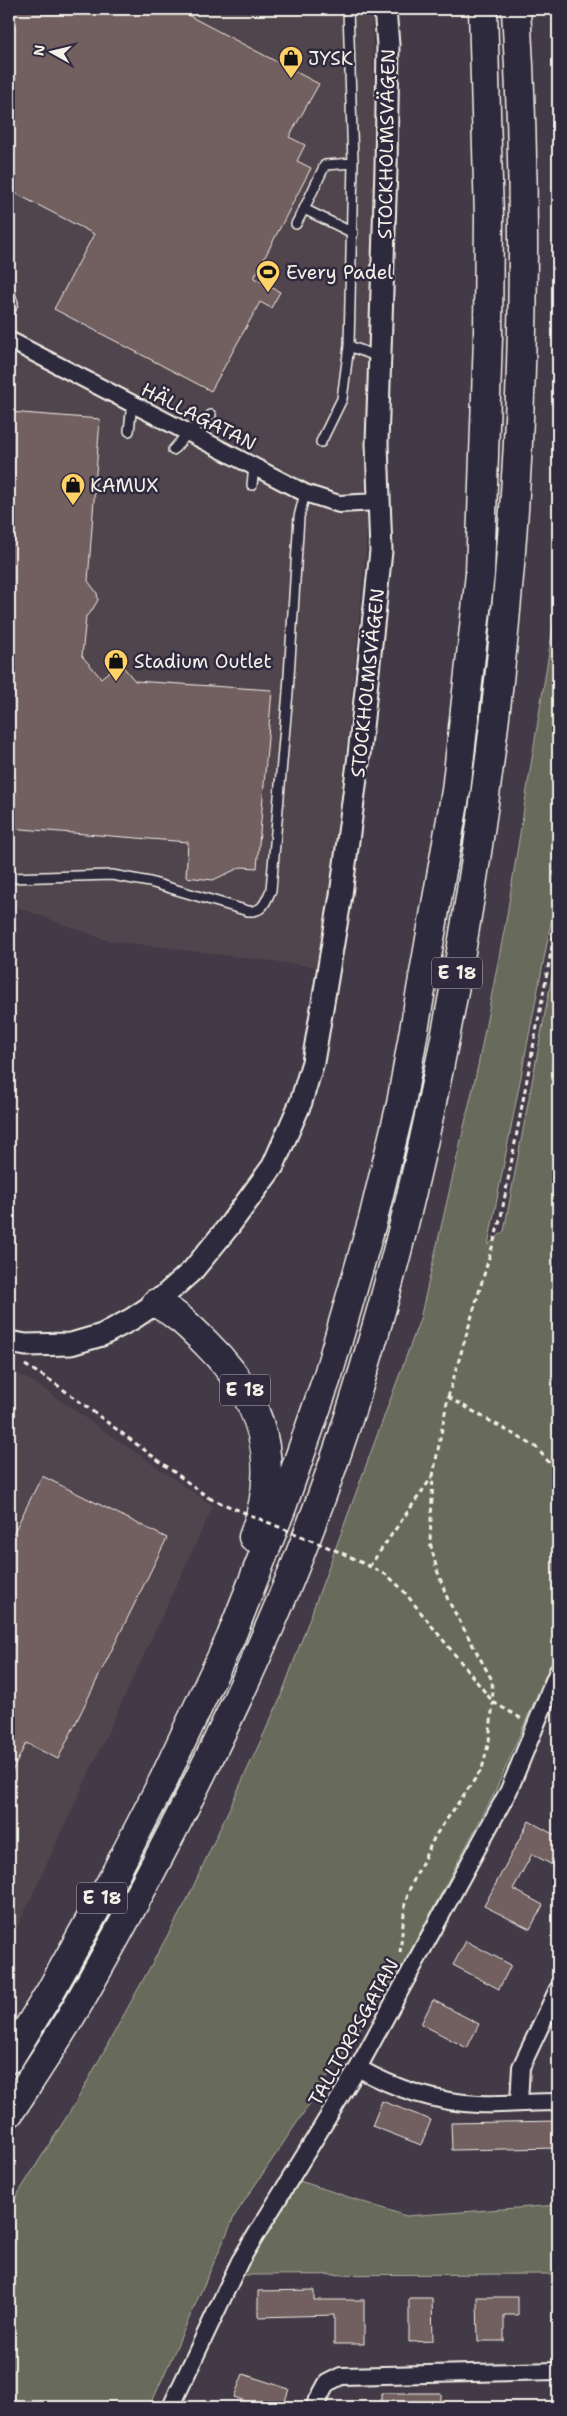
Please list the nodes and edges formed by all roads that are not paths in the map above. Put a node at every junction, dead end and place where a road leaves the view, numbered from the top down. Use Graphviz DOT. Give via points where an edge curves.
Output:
graph roads {
  1 [pos="348,9"];
  2 [pos="385,9"];
  3 [pos="483,9"];
  4 [pos="516,9"];
  5 [pos="353,163"];
  6 [pos="304,209"];
  7 [pos="296,224"];
  8 [pos="352,233"];
  9 [pos="9,292"];
  10 [pos="9,314"];
  11 [pos="9,340"];
  12 [pos="349,346"];
  13 [pos="379,357"];
  14 [pos="132,404"];
  15 [pos="211,415"];
  16 [pos="129,431"];
  17 [pos="188,433"];
  18 [pos="321,442"];
  19 [pos="172,450"];
  20 [pos="254,467"];
  21 [pos="252,485"];
  22 [pos="305,493"];
  23 [pos="378,502"];
  24 [pos="9,878"];
  25 [pos="156,1303"];
  26 [pos="9,1342"];
  27 [pos="558,1671"];
  28 [pos="186,1733"];
  29 [pos="558,1989"];
  30 [pos="9,2059"];
  31 [pos="358,2068"];
  32 [pos="519,2102"];
  33 [pos="558,2102"];
  34 [pos="9,2113"];
  35 [pos="558,2370"];
  36 [pos="171,2407"];
  37 [pos="314,2407"];
  1 -- 5 [label="lane"];
  2 -- 13 [label="street, STOCKHOLMSVÄGEN" via="388,45 386,168"];
  3 -- 28 [label="highway, E 18" via="489,227 480,574 456,790 433,925 401,1104 373,1219 328,1374 273,1533 231,1637"];
  4 -- 34 [label="highway, E 18" via="524,160 524,287 520,434 502,662 476,860 444,1045 401,1241 356,1395 314,1517 249,1673 140,1893 77,2005"];
  5 -- 6 [label="lane" via="325,165"];
  5 -- 8 [label="lane"];
  6 -- 7 [label="lane"];
  6 -- 8 [label="lane"];
  8 -- 12 [label="lane"];
  9 -- 10 [label="lane" via="13,303"];
  11 -- 14 [label="street, HÄLLAGATAN"];
  12 -- 13 [label="lane"];
  12 -- 18 [label="lane" via="342,398"];
  13 -- 23 [label="street, STOCKHOLMSVÄGEN"];
  14 -- 16 [label="lane"];
  14 -- 17 [label="street, HÄLLAGATAN"];
  15 -- 17 [label="lane"];
  17 -- 19 [label="lane"];
  17 -- 20 [label="street, HÄLLAGATAN"];
  20 -- 21 [label="lane"];
  20 -- 22 [label="street, HÄLLAGATAN"];
  22 -- 23 [label="street, HÄLLAGATAN" via="338,504"];
  22 -- 24 [label="lane" via="299,517 271,890 264,907 248,911 150,882 112,875"];
  23 -- 25 [label="street, STOCKHOLMSVÄGEN" via="381,551 359,755 341,895 313,1062 301,1102 272,1166 193,1270"];
  25 -- 26 [label="street, STOCKHOLMSVÄGEN" via="102,1335 71,1344"];
  25 -- 28 [label="highway, E 18" via="175,1313 236,1375 259,1420 268,1463 265,1496 256,1530 184,1705"];
  27 -- 31 [label="street, TALLTORPSGATAN" via="509,1790"];
  28 -- 30 [label="highway, E 18" via="112,1880"];
  29 -- 32 [label="street" via="521,2068"];
  31 -- 32 [label="street" via="380,2080 448,2101 480,2104"];
  31 -- 36 [label="street, TALLTORPSGATAN" via="240,2260"];
  32 -- 33 [label="street"];
  35 -- 37 [label="street" via="341,2376 327,2382"];
}
